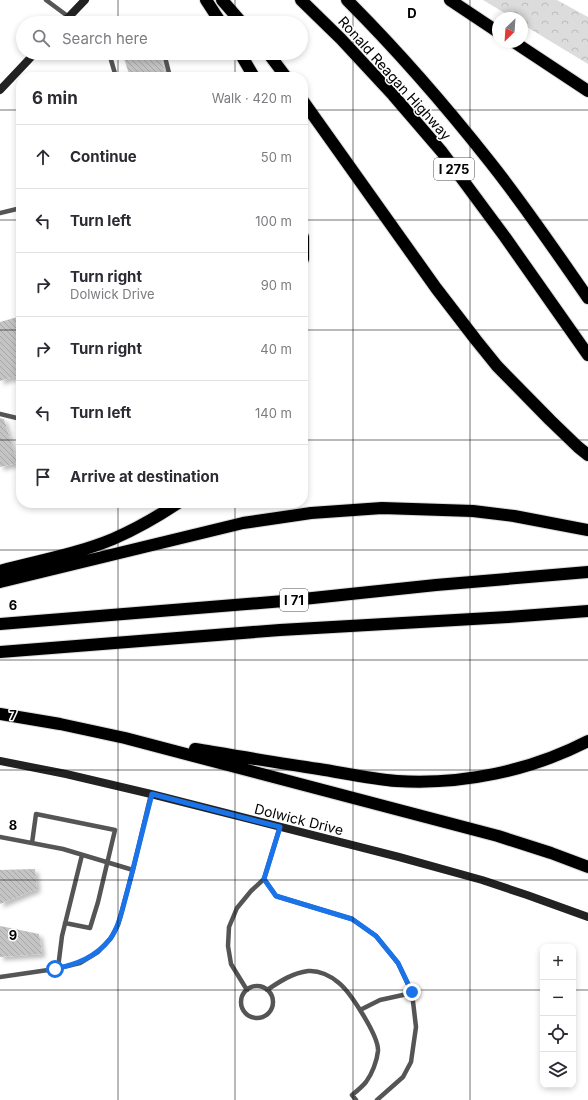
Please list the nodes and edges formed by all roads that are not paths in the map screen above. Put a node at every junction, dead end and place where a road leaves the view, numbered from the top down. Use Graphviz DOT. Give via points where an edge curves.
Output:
graph roads {
  1 [pos="46,0"];
  2 [pos="85,0"];
  3 [pos="206,0"];
  4 [pos="222,0"];
  5 [pos="301,0"];
  6 [pos="347,0"];
  7 [pos="451,0"];
  8 [pos="62,16"];
  9 [pos="70,16"];
  10 [pos="217,16"];
  11 [pos="236,16"];
  12 [pos="492,24"];
  13 [pos="492,28"];
  14 [pos="528,45"];
  15 [pos="523,48"];
  16 [pos="28,60"];
  17 [pos="111,60"];
  18 [pos="166,60"];
  19 [pos="244,60"];
  20 [pos="273,60"];
  21 [pos="17,72"];
  22 [pos="115,72"];
  23 [pos="169,72"];
  24 [pos="251,72"];
  25 [pos="282,72"];
  26 [pos="16,73"];
  27 [pos="588,80"];
  28 [pos="0,90"];
  29 [pos="588,91"];
  30 [pos="308,108"];
  31 [pos="16,209"];
  32 [pos="0,213"];
  33 [pos="588,298"];
  34 [pos="588,355"];
  35 [pos="0,414"];
  36 [pos="16,418"];
  37 [pos="588,456"];
  38 [pos="170,508"];
  39 [pos="588,530"];
  40 [pos="0,571"];
  41 [pos="588,572"];
  42 [pos="0,582"];
  43 [pos="588,611"];
  44 [pos="0,624"];
  45 [pos="0,652"];
  46 [pos="0,714"];
  47 [pos="125,738"];
  48 [pos="588,741"];
  49 [pos="0,761"];
  50 [pos="152,794"];
  51 [pos="280,827"];
  52 [pos="0,837"];
  53 [pos="32,843"];
  54 [pos="82,855"];
  55 [pos="108,862"];
  56 [pos="588,867"];
  57 [pos="133,870"];
  58 [pos="264,879"];
  59 [pos="588,918"];
  60 [pos="65,923"];
  61 [pos="58,968"];
  62 [pos="0,976"];
  63 [pos="247,990"];
  64 [pos="267,990"];
  65 [pos="412,992"];
  66 [pos="360,1010"];
  67 [pos="356,1100"];
  68 [pos="377,1100"];
  1 -- 8 [label="lane"];
  2 -- 9 [label="main road"];
  3 -- 10 [label="highway"];
  4 -- 11 [label="highway"];
  5 -- 34 [label="highway, Ronald Reagan Highway / I 275" via="393,95 442,152"];
  6 -- 33 [label="highway, Ronald Reagan Highway / I 275" via="430,88 486,156"];
  7 -- 12 [label="highway"];
  7 -- 13 [label="highway"];
  14 -- 27 [label="highway"];
  15 -- 29 [label="highway"];
  16 -- 21 [label="main road"];
  17 -- 22 [label="lane"];
  18 -- 23 [label="lane"];
  19 -- 24 [label="highway"];
  20 -- 25 [label="highway"];
  26 -- 28 [label="main road"];
  30 -- 37 [label="highway" via="476,340 518,388"];
  31 -- 32 [label="lane"];
  35 -- 36 [label="lane"];
  38 -- 40 [label="highway" via="155,518 91,547"];
  39 -- 42 [label="highway" via="472,511 382,508 310,513 243,523"];
  41 -- 44 [label="highway, I 71" via="276,602"];
  43 -- 45 [label="highway, I 71" via="272,631"];
  46 -- 47 [label="highway"];
  47 -- 48 [label="highway" via="397,781 466,779 505,772 566,752"];
  47 -- 56 [label="highway" via="498,836"];
  49 -- 50 [label="main road, Dolwick Drive"];
  50 -- 51 [label="main road, Dolwick Drive"];
  50 -- 57 [label="lane"];
  51 -- 58 [label="lane"];
  51 -- 59 [label="main road, Dolwick Drive" via="482,880"];
  52 -- 53 [label="lane"];
  53 -- 54 [label="lane"];
  53 -- 55 [label="lane" via="36,814 115,830"];
  54 -- 55 [label="lane"];
  54 -- 60 [label="lane"];
  55 -- 57 [label="lane"];
  55 -- 60 [label="lane" via="90,928"];
  57 -- 61 [label="lane" via="118,925 110,938 98,952 80,963"];
  58 -- 63 [label="lane" via="237,908 229,927 228,946 231,964"];
  58 -- 65 [label="lane" via="276,896 352,919 376,936 398,963"];
  60 -- 61 [label="lane"];
  61 -- 62 [label="lane"];
  63 -- 64 [label="lane" via="257,987"];
  63 -- 64 [label="lane" via="241,998 242,1008 249,1016 259,1018 268,1013 272,1004"];
  64 -- 66 [label="lane" via="290,976 309,971 326,974 340,984"];
  65 -- 66 [label="lane" via="380,1000"];
  65 -- 68 [label="lane" via="416,1027 411,1062 402,1077"];
  66 -- 67 [label="lane" via="374,1035 378,1050 366,1082 352,1095"];
}
